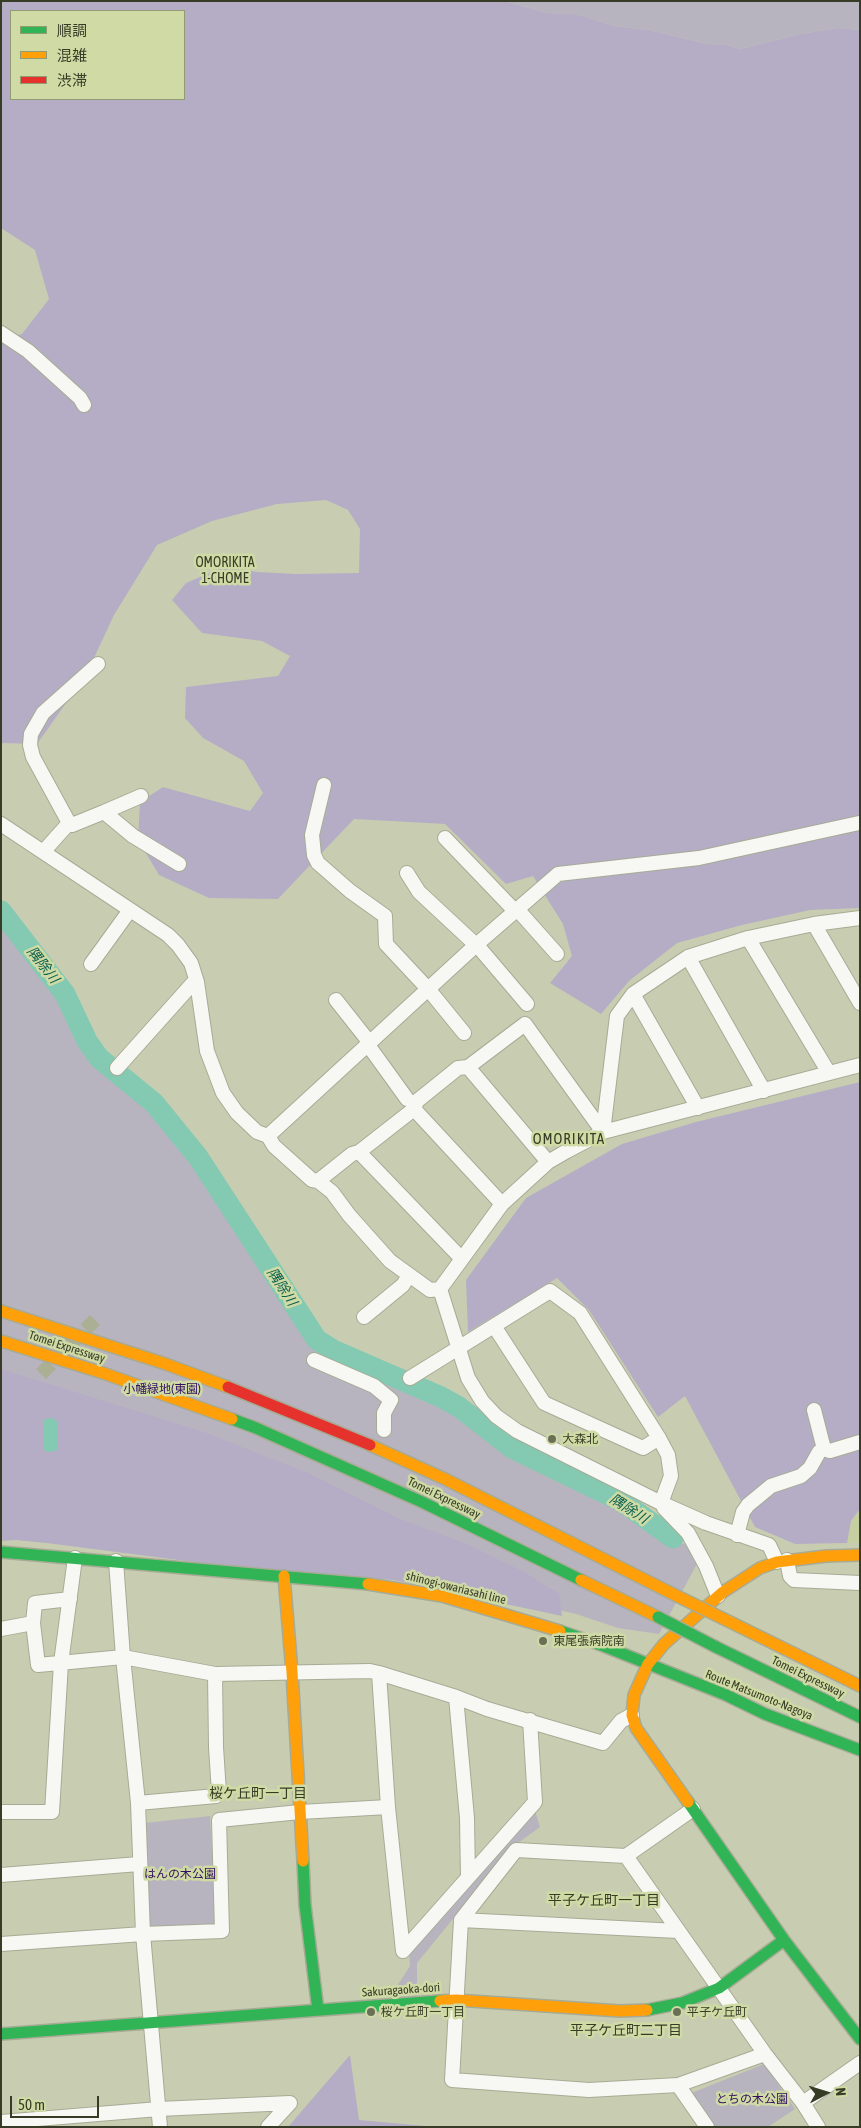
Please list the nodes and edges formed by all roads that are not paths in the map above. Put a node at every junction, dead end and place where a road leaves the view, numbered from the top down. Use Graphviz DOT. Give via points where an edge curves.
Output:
graph roads {
  1 [pos="1,333"];
  2 [pos="84,405"];
  3 [pos="98,664"];
  4 [pos="324,785"];
  5 [pos="140,796"];
  6 [pos="104,812"];
  7 [pos="859,823"];
  8 [pos="1,824"];
  9 [pos="69,824"];
  10 [pos="445,838"];
  11 [pos="43,852"];
  12 [pos="179,864"];
  13 [pos="407,873"];
  14 [pos="130,910"];
  15 [pos="516,910"];
  16 [pos="860,918"];
  17 [pos="814,924"];
  18 [pos="748,938"];
  19 [pos="476,944"];
  20 [pos="558,954"];
  21 [pos="688,957"];
  22 [pos="91,964"];
  23 [pos="197,982"];
  24 [pos="429,990"];
  25 [pos="633,994"];
  26 [pos="336,1000"];
  27 [pos="860,1003"];
  28 [pos="527,1004"];
  29 [pos="464,1033"];
  30 [pos="369,1044"];
  31 [pos="860,1065"];
  32 [pos="468,1067"];
  33 [pos="117,1068"];
  34 [pos="829,1073"];
  35 [pos="764,1091"];
  36 [pos="410,1104"];
  37 [pos="698,1108"];
  38 [pos="603,1132"];
  39 [pos="268,1136"];
  40 [pos="359,1152"];
  41 [pos="548,1162"];
  42 [pos="318,1181"];
  43 [pos="502,1204"];
  44 [pos="461,1258"];
  45 [pos="409,1275"];
  46 [pos="440,1289"];
  47 [pos="1,1311"];
  48 [pos="364,1317"];
  49 [pos="494,1326"];
  50 [pos="1,1341"];
  51 [pos="458,1347"];
  52 [pos="314,1360"];
  53 [pos="410,1378"];
  54 [pos="814,1410"];
  55 [pos="384,1430"];
  56 [pos="659,1438"];
  57 [pos="860,1442"];
  58 [pos="824,1449"];
  59 [pos="660,1504"];
  60 [pos="737,1535"];
  61 [pos="1,1552"];
  62 [pos="860,1555"];
  63 [pos="75,1558"];
  64 [pos="116,1561"];
  65 [pos="782,1561"];
  66 [pos="284,1576"];
  67 [pos="860,1583"];
  68 [pos="718,1596"];
  69 [pos="70,1599"];
  70 [pos="33,1623"];
  71 [pos="1,1629"];
  72 [pos="123,1657"];
  73 [pos="61,1663"];
  74 [pos="648,1664"];
  75 [pos="292,1672"];
  76 [pos="379,1673"];
  77 [pos="215,1674"];
  78 [pos="860,1686"];
  79 [pos="456,1696"];
  80 [pos="632,1716"];
  81 [pos="860,1717"];
  82 [pos="530,1720"];
  83 [pos="860,1750"];
  84 [pos="138,1803"];
  85 [pos="388,1807"];
  86 [pos="693,1809"];
  87 [pos="1,1812"];
  88 [pos="300,1812"];
  89 [pos="626,1856"];
  90 [pos="139,1864"];
  91 [pos="1,1875"];
  92 [pos="468,1878"];
  93 [pos="460,1920"];
  94 [pos="678,1931"];
  95 [pos="143,1934"];
  96 [pos="784,1940"];
  97 [pos="1,1944"];
  98 [pos="719,1988"];
  99 [pos="456,2000"];
  100 [pos="318,2010"];
  101 [pos="152,2023"];
  102 [pos="1,2034"];
  103 [pos="860,2039"];
  104 [pos="765,2054"];
  105 [pos="860,2064"];
  106 [pos="678,2085"];
  107 [pos="803,2103"];
  108 [pos="159,2109"];
  109 [pos="79,2121"];
  110 [pos="1,2122"];
  111 [pos="160,2127"];
  112 [pos="268,2127"];
  113 [pos="707,2127"];
  114 [pos="818,2127"];
  1 -- 2 [label="street" via="28,351"];
  3 -- 9 [label="street" via="43,713 31,734 33,757"];
  4 -- 24 [label="street" via="312,835 318,863 385,916 386,944"];
  5 -- 6 [label="street"];
  6 -- 9 [label="street"];
  6 -- 12 [label="street" via="133,836"];
  7 -- 15 [label="street" via="700,858 558,874"];
  8 -- 11 [label="street"];
  9 -- 11 [label="street"];
  10 -- 15 [label="street"];
  11 -- 14 [label="street"];
  13 -- 19 [label="street" via="419,892"];
  14 -- 22 [label="street"];
  14 -- 23 [label="street" via="178,945 191,963"];
  15 -- 19 [label="street"];
  15 -- 20 [label="street"];
  16 -- 17 [label="street"];
  17 -- 18 [label="street"];
  17 -- 27 [label="street"];
  18 -- 21 [label="street"];
  18 -- 34 [label="street"];
  19 -- 24 [label="street"];
  19 -- 28 [label="street"];
  21 -- 25 [label="street"];
  21 -- 35 [label="street"];
  23 -- 33 [label="street"];
  23 -- 39 [label="street" via="207,1052 223,1093 237,1113 258,1132"];
  24 -- 29 [label="street"];
  24 -- 30 [label="street"];
  25 -- 37 [label="street"];
  25 -- 38 [label="street" via="616,1016"];
  26 -- 30 [label="street"];
  30 -- 36 [label="street"];
  30 -- 39 [label="street"];
  31 -- 34 [label="street"];
  32 -- 36 [label="street" via="458,1068"];
  32 -- 38 [label="street" via="525,1024"];
  32 -- 41 [label="street"];
  34 -- 35 [label="street"];
  35 -- 37 [label="street"];
  36 -- 40 [label="street"];
  36 -- 43 [label="street"];
  37 -- 38 [label="street"];
  38 -- 41 [label="street"];
  39 -- 42 [label="street" via="274,1146 312,1180"];
  40 -- 42 [label="street"];
  40 -- 44 [label="street"];
  41 -- 43 [label="street"];
  42 -- 45 [label="street" via="332,1192 390,1262"];
  43 -- 44 [label="street"];
  44 -- 46 [label="street"];
  45 -- 46 [label="street" via="430,1290"];
  45 -- 48 [label="street" via="403,1285"];
  46 -- 51 [label="street"];
  47 -- 78 [label="main road, Tomei Expressway, bridge" via="163,1363 344,1433 445,1478"];
  49 -- 51 [label="street"];
  49 -- 56 [label="street" via="544,1403 643,1448"];
  49 -- 56 [label="street" via="550,1290 580,1313"];
  50 -- 81 [label="main road, Tomei Expressway, bridge" via="103,1373 256,1428 422,1502"];
  51 -- 53 [label="street"];
  51 -- 59 [label="street" via="468,1378 496,1416 517,1431"];
  52 -- 55 [label="street" via="374,1386 391,1400 384,1413"];
  54 -- 58 [label="street"];
  56 -- 59 [label="street" via="668,1455 671,1476"];
  57 -- 58 [label="street" via="830,1451"];
  58 -- 60 [label="street" via="801,1476 770,1486 748,1505"];
  59 -- 60 [label="street"];
  59 -- 68 [label="street" via="688,1533"];
  60 -- 65 [label="street" via="769,1545"];
  61 -- 63 [label="main road, shinogi-owariasahi line"];
  62 -- 65 [label="main road"];
  63 -- 64 [label="main road, shinogi-owariasahi line"];
  63 -- 69 [label="street"];
  64 -- 66 [label="main road, shinogi-owariasahi line"];
  64 -- 72 [label="street"];
  65 -- 67 [label="street" via="794,1580"];
  65 -- 68 [label="main road" via="760,1568"];
  66 -- 74 [label="main road, shinogi-owariasahi line" via="401,1588 460,1601 549,1627"];
  66 -- 75 [label="main road"];
  68 -- 74 [label="main road" via="664,1644"];
  69 -- 70 [label="street" via="35,1603"];
  69 -- 73 [label="street"];
  70 -- 71 [label="street"];
  70 -- 73 [label="street" via="38,1665"];
  72 -- 73 [label="street"];
  72 -- 77 [label="street"];
  72 -- 84 [label="street"];
  73 -- 87 [label="street" via="52,1812"];
  74 -- 80 [label="main road" via="634,1695"];
  74 -- 83 [label="main road, Route Matsumoto-Nagoya"];
  75 -- 76 [label="street"];
  75 -- 77 [label="street"];
  75 -- 88 [label="main road"];
  76 -- 79 [label="street"];
  76 -- 85 [label="street"];
  77 -- 84 [label="street" via="219,1793 216,1796"];
  79 -- 82 [label="street" via="487,1709"];
  79 -- 92 [label="street" via="467,1818"];
  80 -- 82 [label="street" via="621,1721 603,1743"];
  80 -- 86 [label="main road" via="636,1728"];
  82 -- 92 [label="street" via="535,1802"];
  84 -- 90 [label="street"];
  85 -- 88 [label="street"];
  85 -- 92 [label="street" via="403,1951"];
  86 -- 89 [label="street"];
  86 -- 96 [label="main road"];
  88 -- 95 [label="street" via="219,1820 222,1931"];
  88 -- 100 [label="main road" via="305,1905"];
  89 -- 93 [label="street" via="516,1850"];
  89 -- 94 [label="street"];
  90 -- 91 [label="street"];
  90 -- 95 [label="street"];
  93 -- 94 [label="street"];
  93 -- 99 [label="street"];
  94 -- 98 [label="street"];
  95 -- 97 [label="street"];
  95 -- 101 [label="street"];
  96 -- 98 [label="main road, Sakuragaoka-dori"];
  96 -- 103 [label="main road"];
  98 -- 99 [label="main road, Sakuragaoka-dori" via="658,2009 620,2012"];
  98 -- 104 [label="street"];
  99 -- 100 [label="main road, Sakuragaoka-dori"];
  99 -- 106 [label="street" via="452,2080 589,2090"];
  100 -- 101 [label="main road, Sakuragaoka-dori"];
  101 -- 102 [label="main road, Sakuragaoka-dori"];
  101 -- 108 [label="street"];
  104 -- 106 [label="street"];
  104 -- 107 [label="street"];
  105 -- 107 [label="street"];
  106 -- 113 [label="street"];
  107 -- 114 [label="street"];
  108 -- 109 [label="street"];
  108 -- 111 [label="street"];
  108 -- 112 [label="street" via="290,2103"];
  109 -- 110 [label="street"];
}
